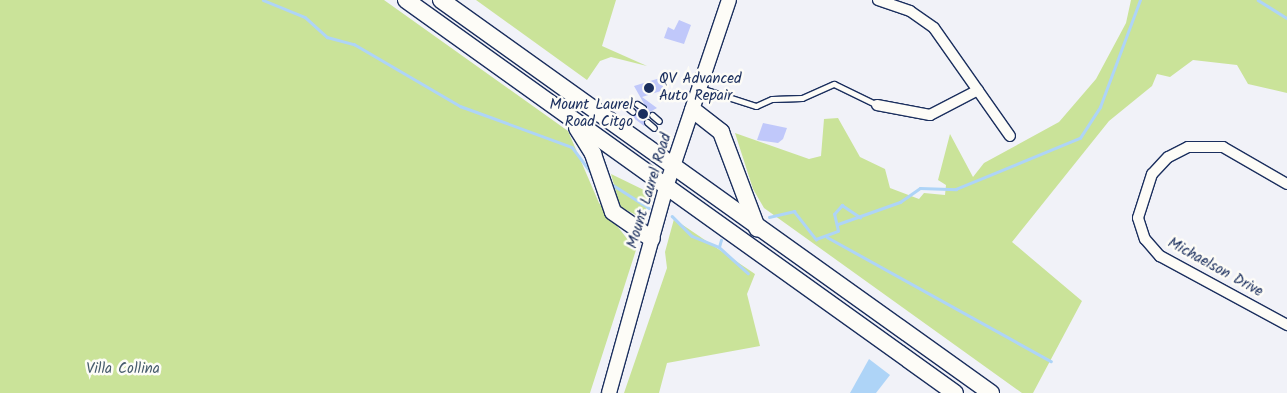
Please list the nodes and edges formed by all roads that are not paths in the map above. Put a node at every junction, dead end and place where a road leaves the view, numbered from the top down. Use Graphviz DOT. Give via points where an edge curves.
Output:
graph roads {
  1 [pos="406,0"];
  2 [pos="441,0"];
  3 [pos="729,0"];
  4 [pos="878,0"];
  5 [pos="700,88"];
  6 [pos="978,90"];
  7 [pos="637,104"];
  8 [pos="877,105"];
  9 [pos="628,108"];
  10 [pos="643,108"];
  11 [pos="693,110"];
  12 [pos="633,112"];
  13 [pos="652,115"];
  14 [pos="571,120"];
  15 [pos="660,121"];
  16 [pos="647,122"];
  17 [pos="654,128"];
  18 [pos="1010,136"];
  19 [pos="672,168"];
  20 [pos="1287,184"];
  21 [pos="666,187"];
  22 [pos="757,228"];
  23 [pos="652,239"];
  24 [pos="1287,325"];
  25 [pos="609,393"];
  26 [pos="955,393"];
  27 [pos="991,393"];
  1 -- 14 [label="highway"];
  2 -- 19 [label="highway"];
  3 -- 5 [label="main road, Mount Laurel Road"];
  4 -- 6 [label="street" via="910,11 934,28"];
  5 -- 8 [label="lane" via="756,106 772,99 802,98 834,84"];
  5 -- 11 [label="main road, Mount Laurel Road"];
  6 -- 8 [label="street" via="930,115"];
  6 -- 18 [label="street"];
  7 -- 10 [label="lane"];
  9 -- 12 [label="lane"];
  11 -- 19 [label="main road, Mount Laurel Road"];
  11 -- 22 [label="highway" via="721,132"];
  13 -- 15 [label="lane"];
  14 -- 21 [label="highway"];
  14 -- 23 [label="highway" via="593,154 613,212"];
  16 -- 17 [label="lane"];
  19 -- 21 [label="main road, Mount Laurel Road"];
  19 -- 22 [label="highway"];
  20 -- 24 [label="street, Michaelson Drive" via="1223,147 1188,147 1168,157 1152,174 1138,218 1145,239 1160,256"];
  21 -- 23 [label="main road, Mount Laurel Road"];
  21 -- 26 [label="highway"];
  22 -- 27 [label="highway"];
  23 -- 25 [label="main road, Mount Laurel Road"];
}
